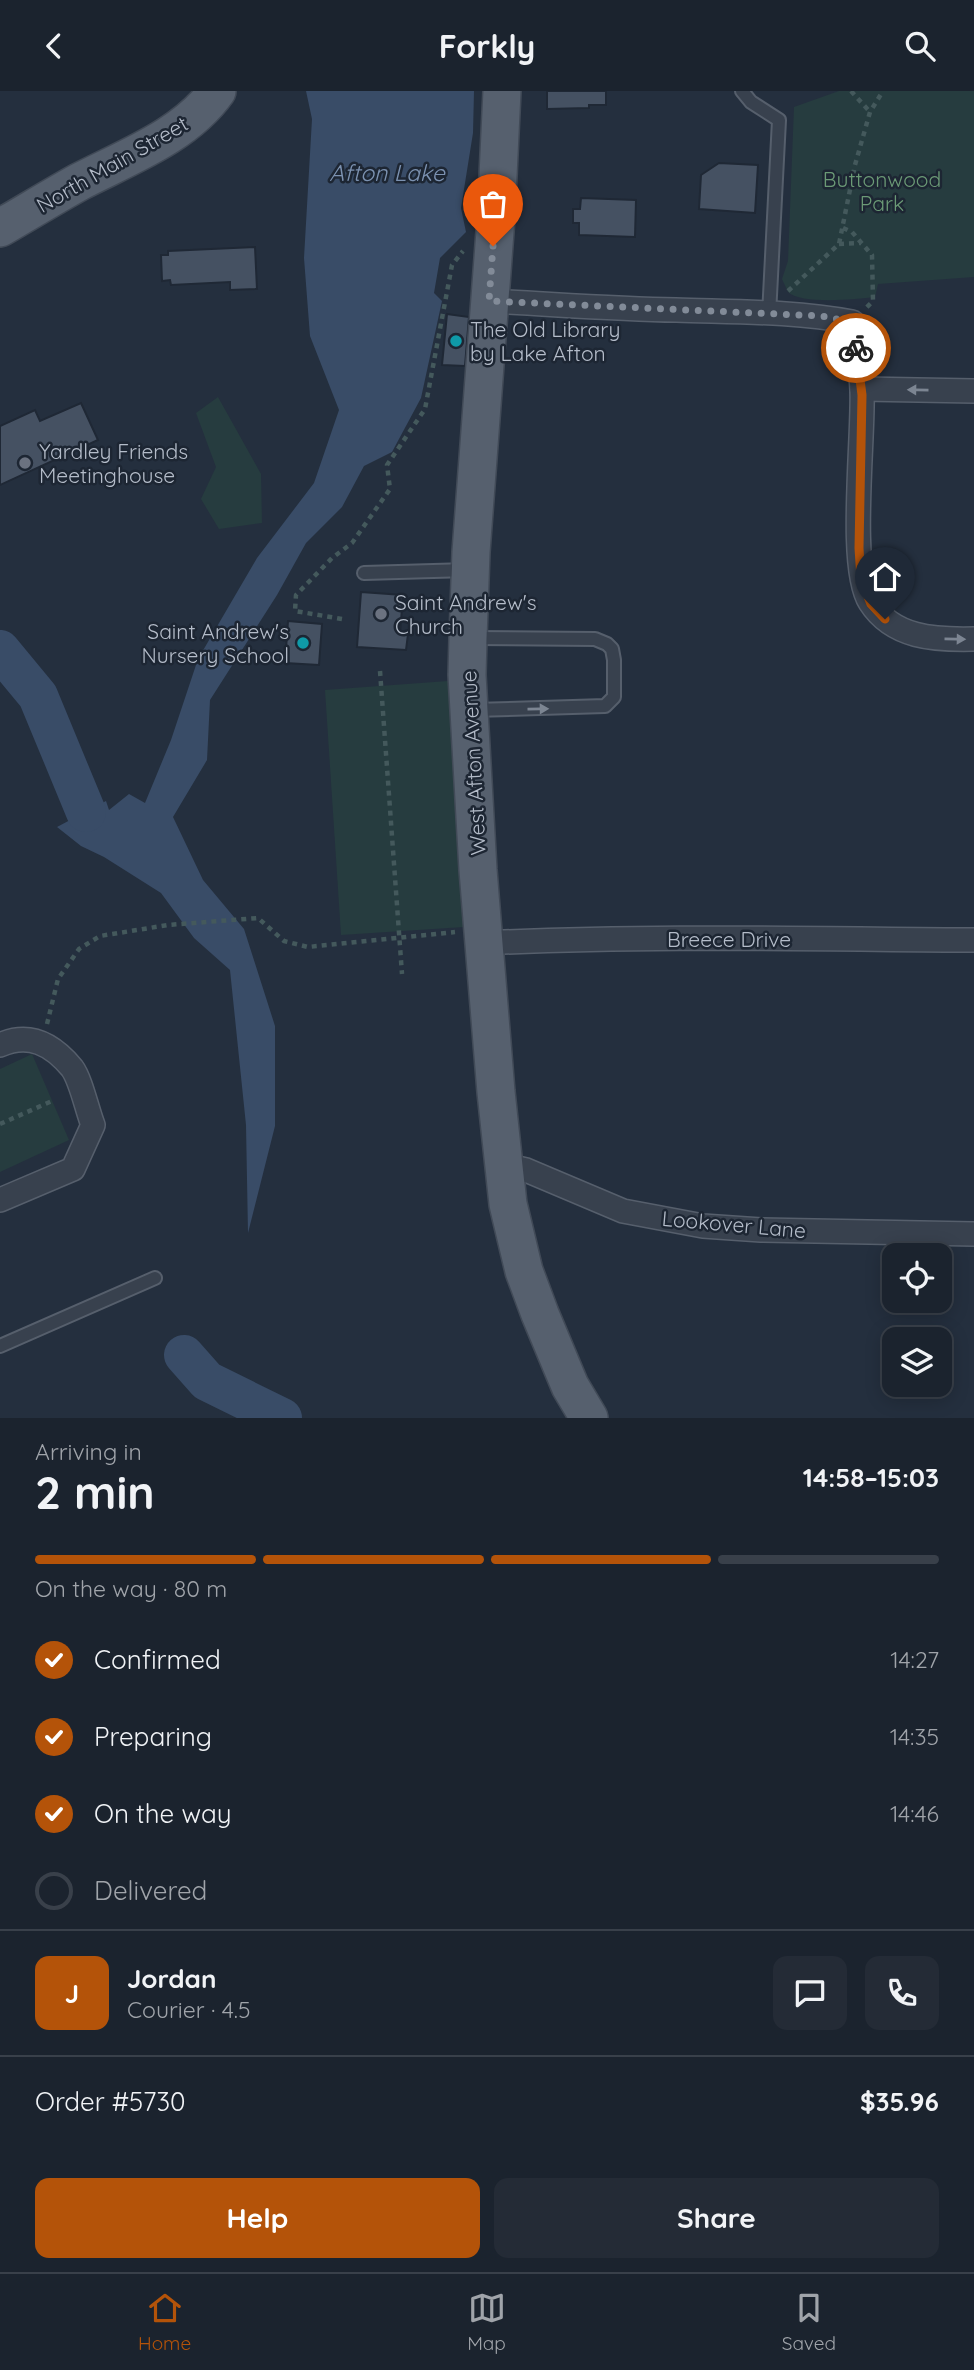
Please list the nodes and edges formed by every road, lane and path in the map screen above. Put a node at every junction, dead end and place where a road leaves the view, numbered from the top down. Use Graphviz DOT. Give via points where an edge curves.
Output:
graph roads {
  1 [pos="217,91"];
  2 [pos="502,91"];
  3 [pos="742,91"];
  4 [pos="850,91"];
  5 [pos="883,91"];
  6 [pos="870,112"];
  7 [pos="843,228"];
  8 [pos="0,229"];
  9 [pos="861,243"];
  10 [pos="839,244"];
  11 [pos="466,248"];
  12 [pos="489,301"];
  13 [pos="769,314"];
  14 [pos="852,322"];
  15 [pos="862,389"];
  16 [pos="974,391"];
  17 [pos="470,570"];
  18 [pos="364,573"];
  19 [pos="342,619"];
  20 [pos="468,638"];
  21 [pos="974,639"];
  22 [pos="380,671"];
  23 [pos="470,710"];
  24 [pos="399,937"];
  25 [pos="470,937"];
  26 [pos="974,940"];
  27 [pos="402,974"];
  28 [pos="43,1042"];
  29 [pos="0,1045"];
  30 [pos="52,1101"];
  31 [pos="0,1123"];
  32 [pos="504,1164"];
  33 [pos="0,1200"];
  34 [pos="974,1234"];
  35 [pos="155,1278"];
  36 [pos="0,1346"];
  37 [pos="589,1418"];
  1 -- 8 [label="main road, North Main Street" via="190,121 166,137"];
  2 -- 12 [label="main road, West Afton Avenue"];
  3 -- 13 [label="lane" via="779,121"];
  4 -- 6 [label="path"];
  5 -- 6 [label="path"];
  6 -- 7 [label="path"];
  7 -- 9 [label="path"];
  7 -- 10 [label="path"];
  9 -- 10 [label="path"];
  9 -- 14 [label="path" via="872,255 873,301"];
  10 -- 13 [label="path"];
  11 -- 19 [label="path" via="452,265 425,409 387,465 390,489 352,543 296,595 295,611"];
  12 -- 13 [label="street"];
  12 -- 17 [label="main road, West Afton Avenue"];
  13 -- 14 [label="street"];
  14 -- 15 [label="street"];
  16 -- 15 [label="street, one-way"];
  15 -- 21 [label="street, one-way" via="859,548 866,595 885,619 902,631"];
  17 -- 18 [label="lane"];
  17 -- 20 [label="main road, West Afton Avenue"];
  20 -- 23 [label="main road, West Afton Avenue"];
  23 -- 20 [label="lane, one-way" via="605,706 614,697 614,660 612,649 595,639"];
  22 -- 24 [label="path"];
  23 -- 25 [label="main road, West Afton Avenue"];
  24 -- 25 [label="path"];
  24 -- 27 [label="path"];
  24 -- 28 [label="path" via="308,947 284,941 258,918 100,936 79,949 58,979"];
  25 -- 26 [label="street, Breece Drive"];
  25 -- 32 [label="main road, West Afton Avenue"];
  28 -- 29 [label="street" via="14,1039"];
  28 -- 33 [label="street" via="73,1070 93,1125 73,1169"];
  30 -- 31 [label="path"];
  32 -- 34 [label="street, Lookover Lane" via="623,1211 704,1226"];
  32 -- 37 [label="main road, West Afton Avenue" via="524,1271 570,1386"];
  35 -- 36 [label="lane"];
}
